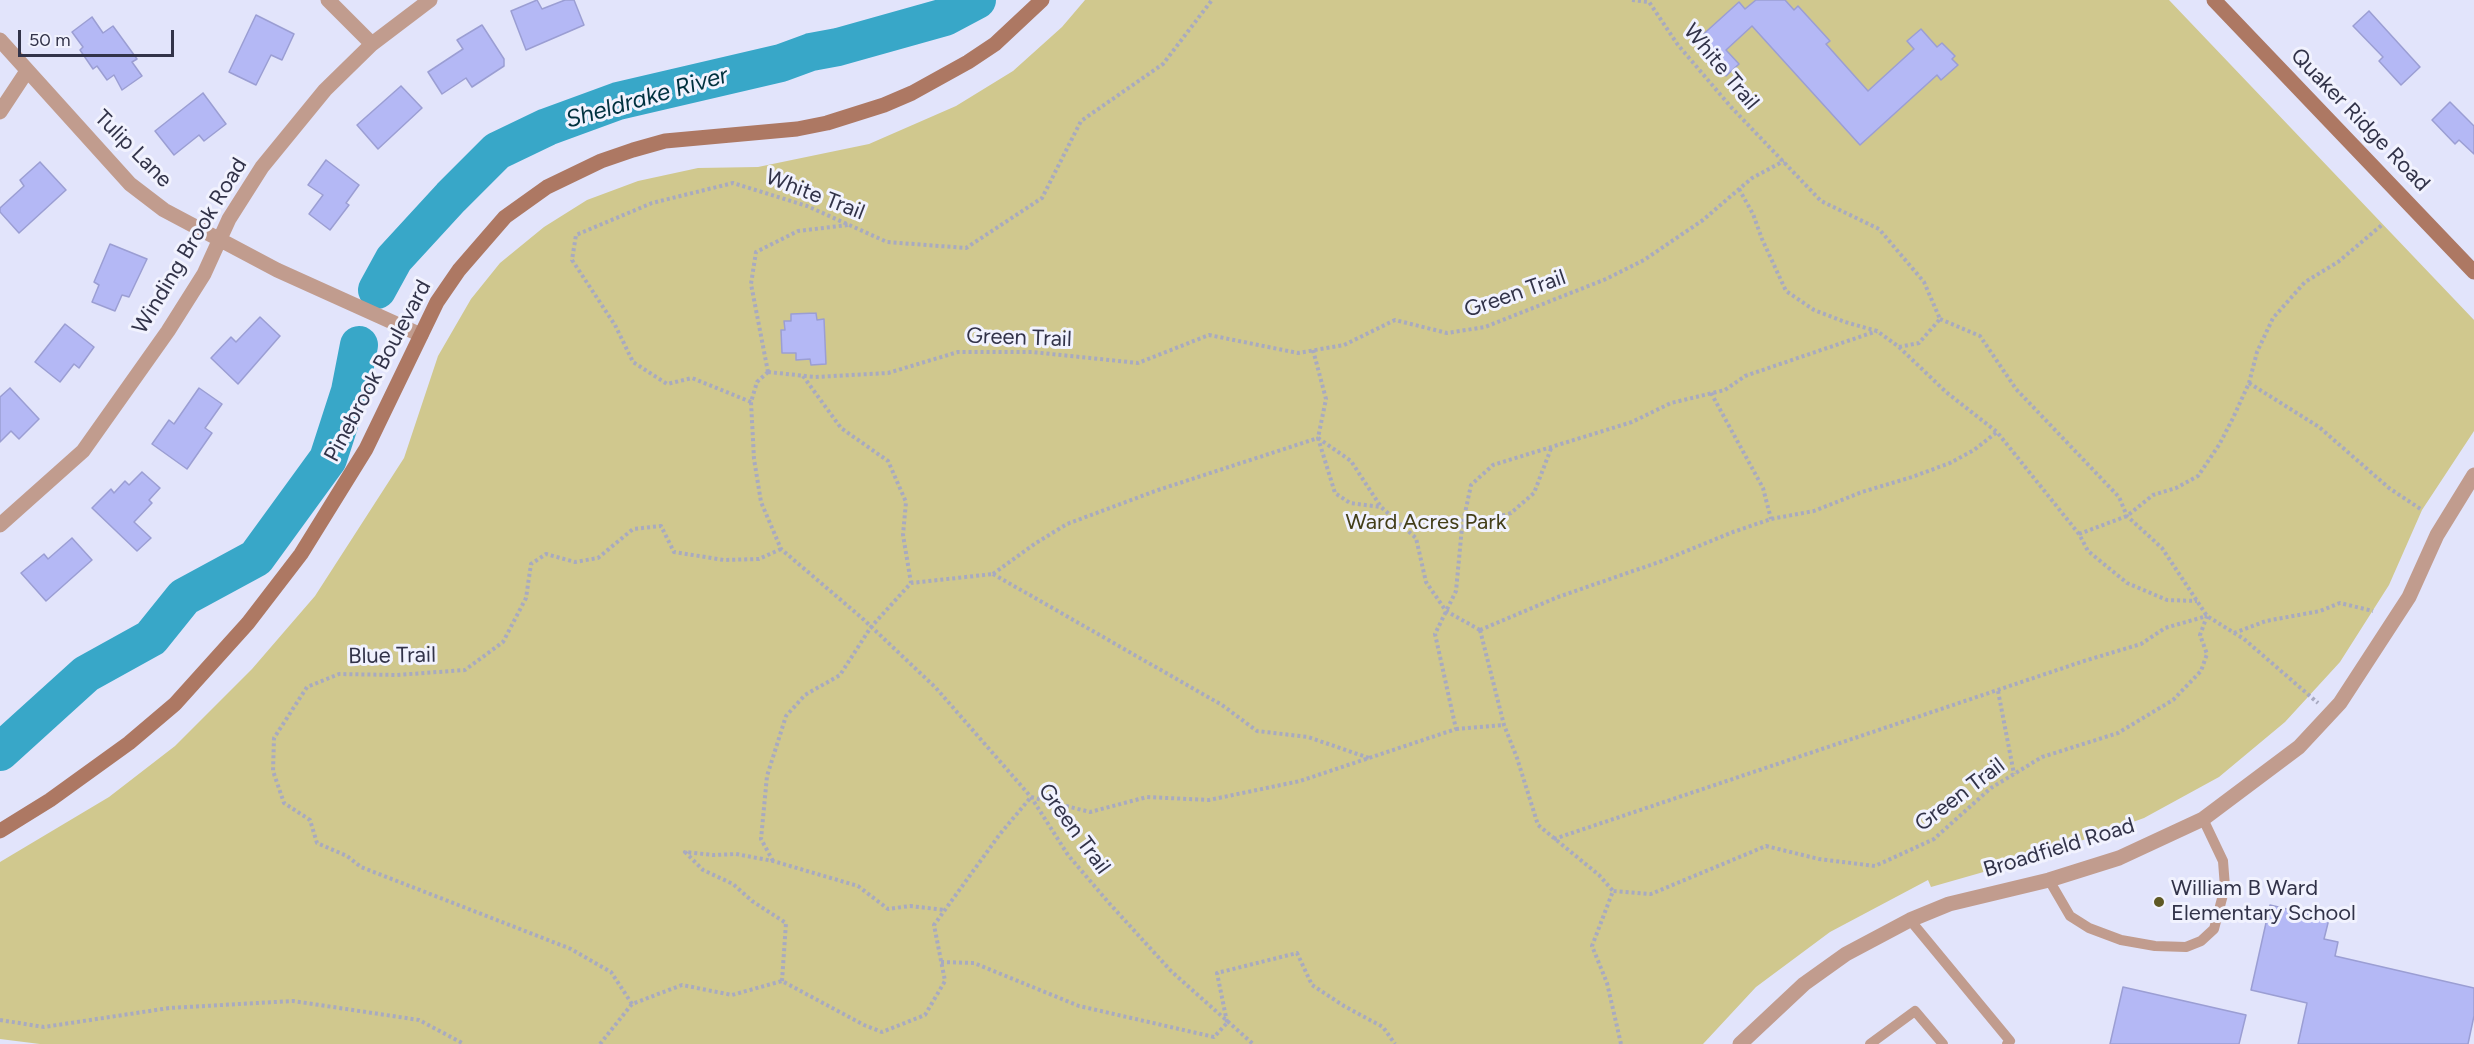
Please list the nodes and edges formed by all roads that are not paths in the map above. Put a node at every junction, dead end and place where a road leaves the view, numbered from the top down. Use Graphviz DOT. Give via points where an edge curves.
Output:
graph roads {
  1 [pos="328,0"];
  2 [pos="430,0"];
  3 [pos="1042,0"];
  4 [pos="2214,0"];
  5 [pos="0,40"];
  6 [pos="372,44"];
  7 [pos="27,71"];
  8 [pos="0,112"];
  9 [pos="220,240"];
  10 [pos="2474,272"];
  11 [pos="421,334"];
  12 [pos="2474,475"];
  13 [pos="0,525"];
  14 [pos="2203,819"];
  15 [pos="0,831"];
  16 [pos="2049,880"];
  17 [pos="1911,920"];
  18 [pos="2010,1043"];
  19 [pos="1740,1044"];
  20 [pos="1870,1044"];
  21 [pos="1942,1044"];
  1 -- 6 [label="street"];
  2 -- 6 [label="street, Winding Brook Road"];
  3 -- 11 [label="street, Pinebrook Boulevard" via="995,44 968,62 884,105 797,129 665,141 601,161 547,187 505,217 471,256 437,302"];
  4 -- 10 [label="street, Quaker Ridge Road"];
  5 -- 7 [label="street, Tulip Lane"];
  6 -- 9 [label="street, Winding Brook Road" via="325,90 262,167"];
  7 -- 8 [label="street"];
  7 -- 9 [label="street, Tulip Lane" via="130,184 164,210"];
  9 -- 11 [label="street, Tulip Lane" via="277,270"];
  9 -- 13 [label="street, Winding Brook Road" via="174,322 82,451"];
  11 -- 15 [label="street, Pinebrook Boulevard" via="366,449 336,500 248,623 157,720 92,771"];
  12 -- 14 [label="street, Broadfield Road" via="2437,535 2409,597 2340,703 2299,747"];
  14 -- 16 [label="street, Broadfield Road" via="2119,858"];
  14 -- 16 [label="lane" via="2223,861 2225,888 2214,929 2201,941 2186,947 2121,940 2089,928 2070,916"];
  16 -- 17 [label="street, Broadfield Road" via="1949,904"];
  17 -- 18 [label="lane"];
  17 -- 19 [label="street, Broadfield Road" via="1846,954 1804,984"];
  20 -- 21 [label="lane" via="1915,1011"];
}
